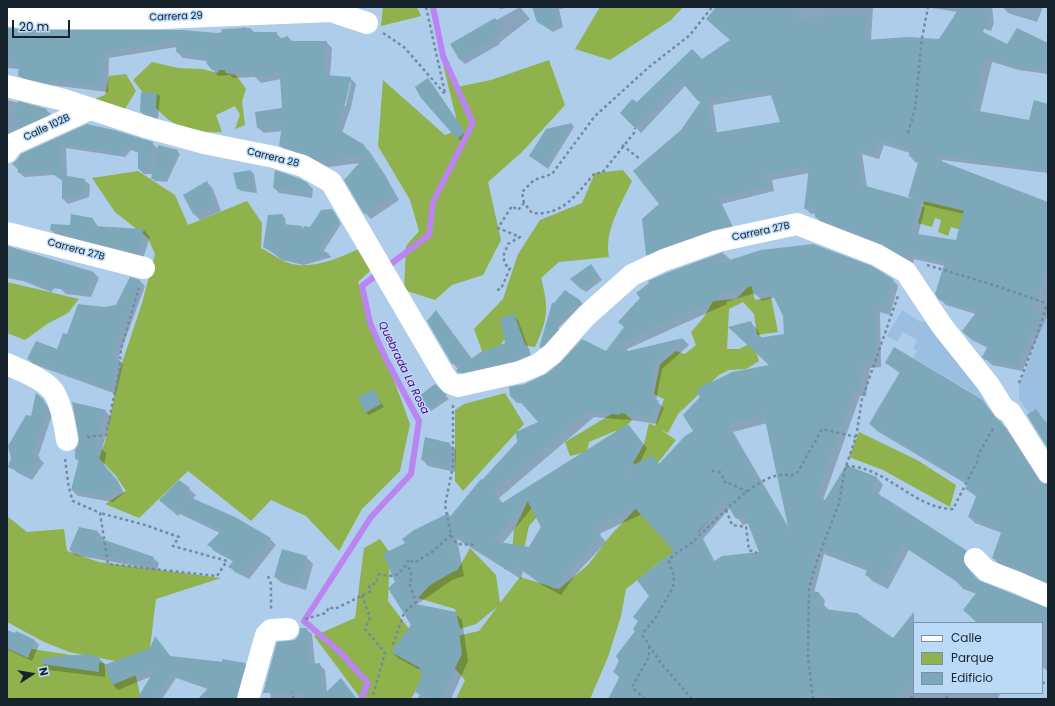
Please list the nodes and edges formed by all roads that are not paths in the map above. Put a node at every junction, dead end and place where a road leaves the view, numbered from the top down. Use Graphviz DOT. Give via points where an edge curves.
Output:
graph roads {
  1 [pos="7,15"];
  2 [pos="367,23"];
  3 [pos="7,86"];
  4 [pos="90,108"];
  5 [pos="7,152"];
  6 [pos="7,233"];
  7 [pos="144,268"];
  8 [pos="7,364"];
  9 [pos="453,385"];
  10 [pos="67,440"];
  11 [pos="1048,472"];
  12 [pos="975,559"];
  13 [pos="1048,596"];
  14 [pos="280,630"];
  15 [pos="248,699"];
  1 -- 2 [label="street, Carrera 29" via="29,18 160,18 331,11"];
  3 -- 4 [label="street, Carrera 28"];
  4 -- 5 [label="street, Calle 102B" via="13,144"];
  4 -- 9 [label="street, Carrera 28" via="204,143 274,157 303,166 331,182 444,375"];
  6 -- 7 [label="street, Carrera 27B"];
  8 -- 10 [label="street" via="36,378 53,392 64,418"];
  9 -- 11 [label="street, Carrera 27B" via="520,372 539,364 552,354 586,316 632,275 664,260 718,241 797,224 914,268 942,326 988,384 1004,409 1010,412"];
  12 -- 13 [label="street" via="987,571"];
  14 -- 15 [label="street" via="262,648"];
}
